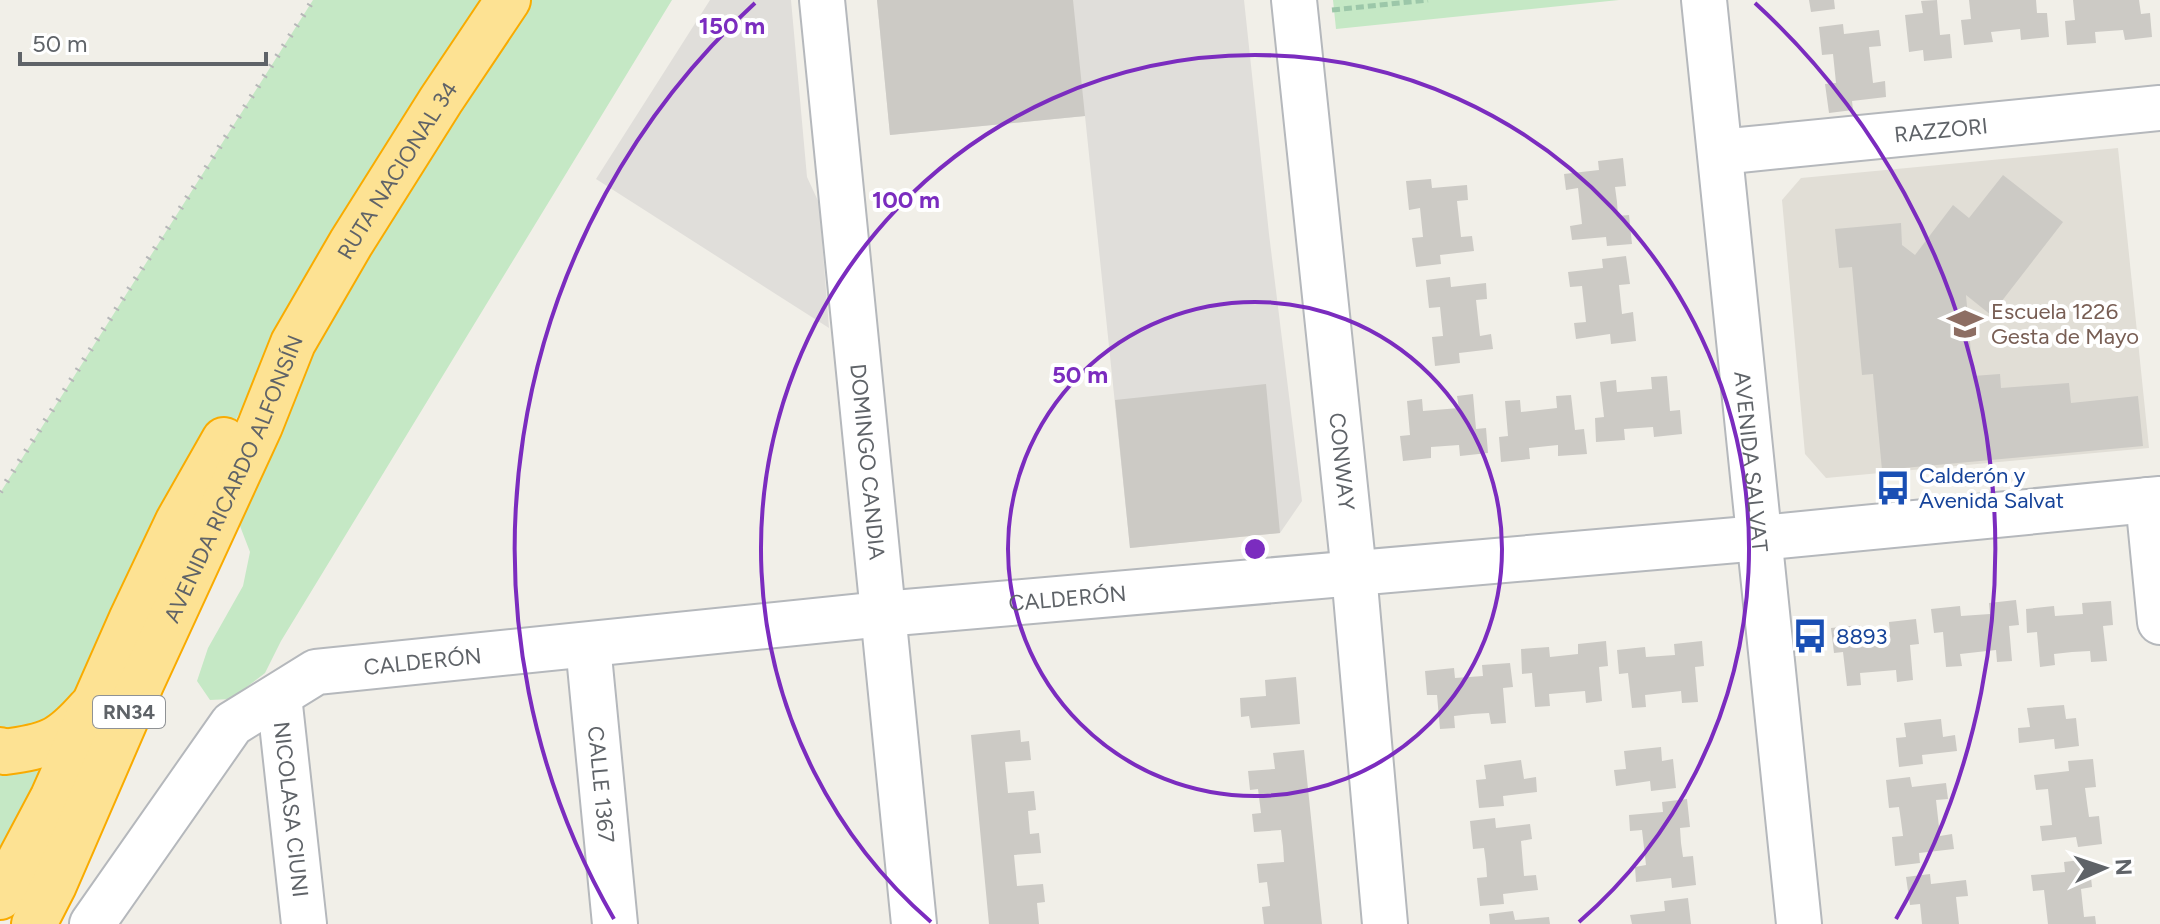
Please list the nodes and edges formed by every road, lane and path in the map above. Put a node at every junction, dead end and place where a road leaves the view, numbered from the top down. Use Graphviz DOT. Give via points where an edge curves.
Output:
graph roads {
  1 [pos="508,0"];
  2 [pos="822,0"];
  3 [pos="1428,0"];
  4 [pos="1704,0"];
  5 [pos="1295,7"];
  6 [pos="2160,108"];
  7 [pos="1720,152"];
  8 [pos="293,343"];
  9 [pos="2154,499"];
  10 [pos="1760,538"];
  11 [pos="1354,573"];
  12 [pos="883,614"];
  13 [pos="2160,622"];
  14 [pos="588,645"];
  15 [pos="279,696"];
  16 [pos="93,704"];
  17 [pos="0,750"];
  18 [pos="0,897"];
  19 [pos="34,924"];
  20 [pos="92,924"];
  21 [pos="304,924"];
  22 [pos="615,924"];
  23 [pos="914,924"];
  24 [pos="1385,924"];
  25 [pos="1799,924"];
  1 -- 8 [label="highway, RUTA NACIONAL 34 / RN34"];
  2 -- 12 [label="street, DOMINGO CANDIA"];
  3 -- 5 [label="path"];
  4 -- 7 [label="street, AVENIDA SALVAT"];
  5 -- 11 [label="street, CONWAY"];
  6 -- 7 [label="street, RAZZORI"];
  7 -- 10 [label="street, AVENIDA SALVAT"];
  8 -- 16 [label="highway, AVENIDA RICARDO ALFONSÍN / RN34" via="255,386 178,521"];
  8 -- 19 [label="highway, AVENIDA RICARDO ALFONSÍN / RN34"];
  9 -- 10 [label="street, CALDERÓN"];
  9 -- 13 [label="street"];
  10 -- 11 [label="street, CALDERÓN"];
  10 -- 25 [label="street, AVENIDA SALVAT"];
  11 -- 12 [label="street, CALDERÓN"];
  11 -- 24 [label="street, CONWAY"];
  12 -- 14 [label="street, CALDERÓN"];
  12 -- 23 [label="street, DOMINGO CANDIA"];
  14 -- 15 [label="street, CALDERÓN" via="316,672"];
  14 -- 22 [label="street, CALLE 1367"];
  15 -- 20 [label="street, CALDERÓN" via="232,724"];
  15 -- 21 [label="street, NICOLASA CIUNI"];
  16 -- 17 [label="highway" via="70,731 40,747"];
  16 -- 18 [label="highway, AVENIDA RICARDO ALFONSÍN / RN34" via="53,797"];
}
